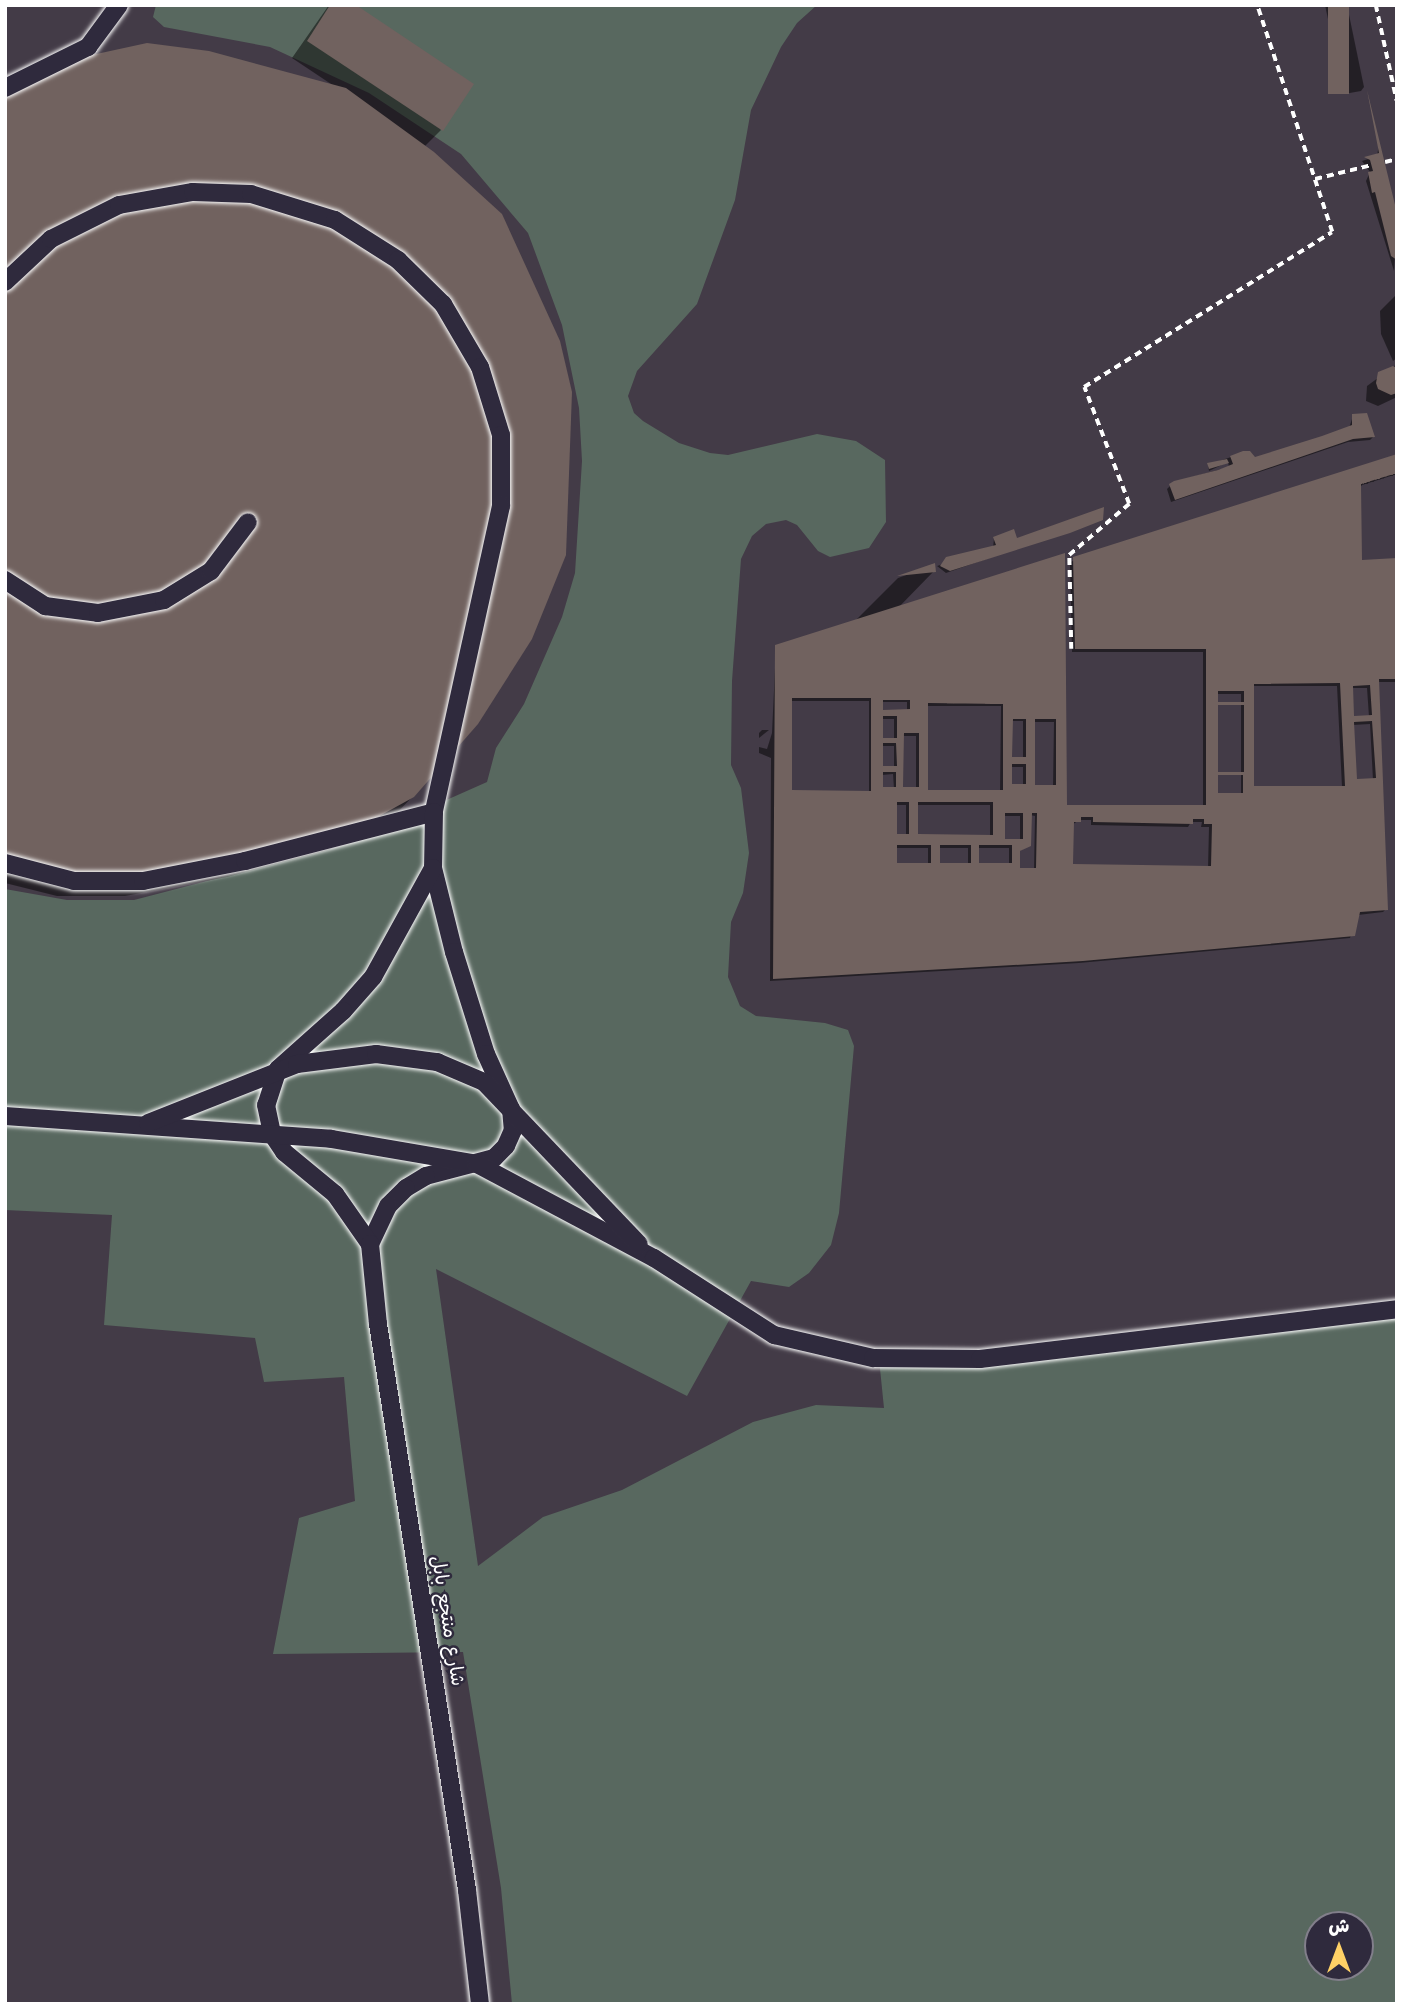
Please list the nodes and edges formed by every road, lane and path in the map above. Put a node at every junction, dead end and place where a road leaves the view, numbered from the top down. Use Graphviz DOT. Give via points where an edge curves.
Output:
graph roads {
  1 [pos="119,5"];
  2 [pos="1257,5"];
  3 [pos="1376,5"];
  4 [pos="5,88"];
  5 [pos="1397,101"];
  6 [pos="1397,159"];
  7 [pos="1385,162"];
  8 [pos="1372,165"];
  9 [pos="1315,179"];
  10 [pos="5,282"];
  11 [pos="248,522"];
  12 [pos="5,580"];
  13 [pos="1070,649"];
  14 [pos="434,812"];
  15 [pos="5,863"];
  16 [pos="433,868"];
  17 [pos="278,1069"];
  18 [pos="511,1109"];
  19 [pos="5,1116"];
  20 [pos="139,1126"];
  21 [pos="272,1134"];
  22 [pos="477,1164"];
  23 [pos="370,1244"];
  24 [pos="654,1258"];
  25 [pos="1397,1309"];
  26 [pos="480,2004"];
  1 -- 4 [label="street" via="88,47"];
  2 -- 9 [label="path"];
  3 -- 5 [label="path"];
  6 -- 7 [label="path"];
  8 -- 9 [label="path"];
  9 -- 13 [label="path" via="1332,232 1084,387 1129,504 1069,555"];
  10 -- 14 [label="street" via="51,239 119,205 193,192 251,194 335,220 398,260 443,304 480,367 501,435 501,506"];
  11 -- 12 [label="street" via="211,571 164,600 98,613 45,606"];
  14 -- 15 [label="street" via="245,861 143,881 74,881"];
  14 -- 16 [label="street"];
  16 -- 17 [label="street" via="373,977 343,1011"];
  16 -- 18 [label="street" via="470,1007"];
  17 -- 18 [label="street" via="345,1056 404,1055 462,1070 484,1082"];
  17 -- 20 [label="street"];
  17 -- 21 [label="street" via="266,1105"];
  18 -- 22 [label="street" via="513,1129 506,1146"];
  18 -- 24 [label="street"];
  19 -- 20 [label="street"];
  20 -- 21 [label="street"];
  21 -- 22 [label="street" via="377,1143"];
  21 -- 23 [label="street, شارع منتجع بابل" via="284,1152 349,1209"];
  22 -- 23 [label="street" via="426,1176 406,1188 388,1206"];
  22 -- 24 [label="street"];
  23 -- 26 [label="street, شارع منتجع بابل" via="378,1324 467,1890"];
  24 -- 25 [label="street" via="774,1335 879,1359 980,1359"];
}
